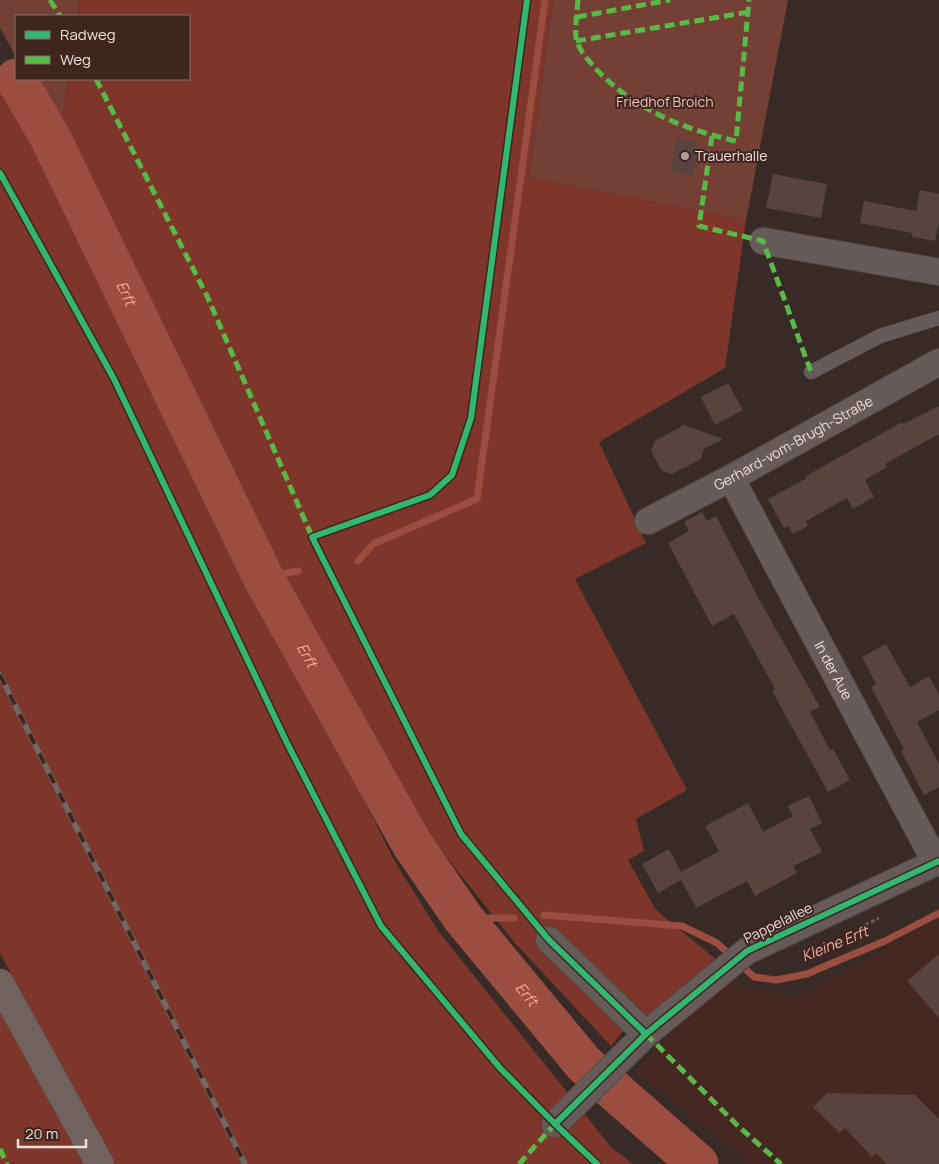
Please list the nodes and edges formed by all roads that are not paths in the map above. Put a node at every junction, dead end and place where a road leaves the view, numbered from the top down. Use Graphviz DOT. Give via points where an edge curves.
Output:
graph roads {
  1 [pos="763,241"];
  2 [pos="939,272"];
  3 [pos="939,318"];
  4 [pos="939,362"];
  5 [pos="811,372"];
  6 [pos="731,478"];
  7 [pos="648,521"];
  8 [pos="937,862"];
  9 [pos="549,940"];
  10 [pos="0,983"];
  11 [pos="646,1034"];
  12 [pos="555,1124"];
  13 [pos="100,1164"];
  1 -- 2 [label="street"];
  3 -- 5 [label="lane" via="880,336"];
  4 -- 6 [label="street, Gerhard-vom-Brugh-Straße"];
  6 -- 7 [label="street, Gerhard-vom-Brugh-Straße"];
  6 -- 8 [label="street, In der Aue"];
  8 -- 11 [label="street, Pappelallee" via="747,952"];
  9 -- 11 [label="street"];
  10 -- 13 [label="main road"];
  11 -- 12 [label="street, Pappelallee"];
}
